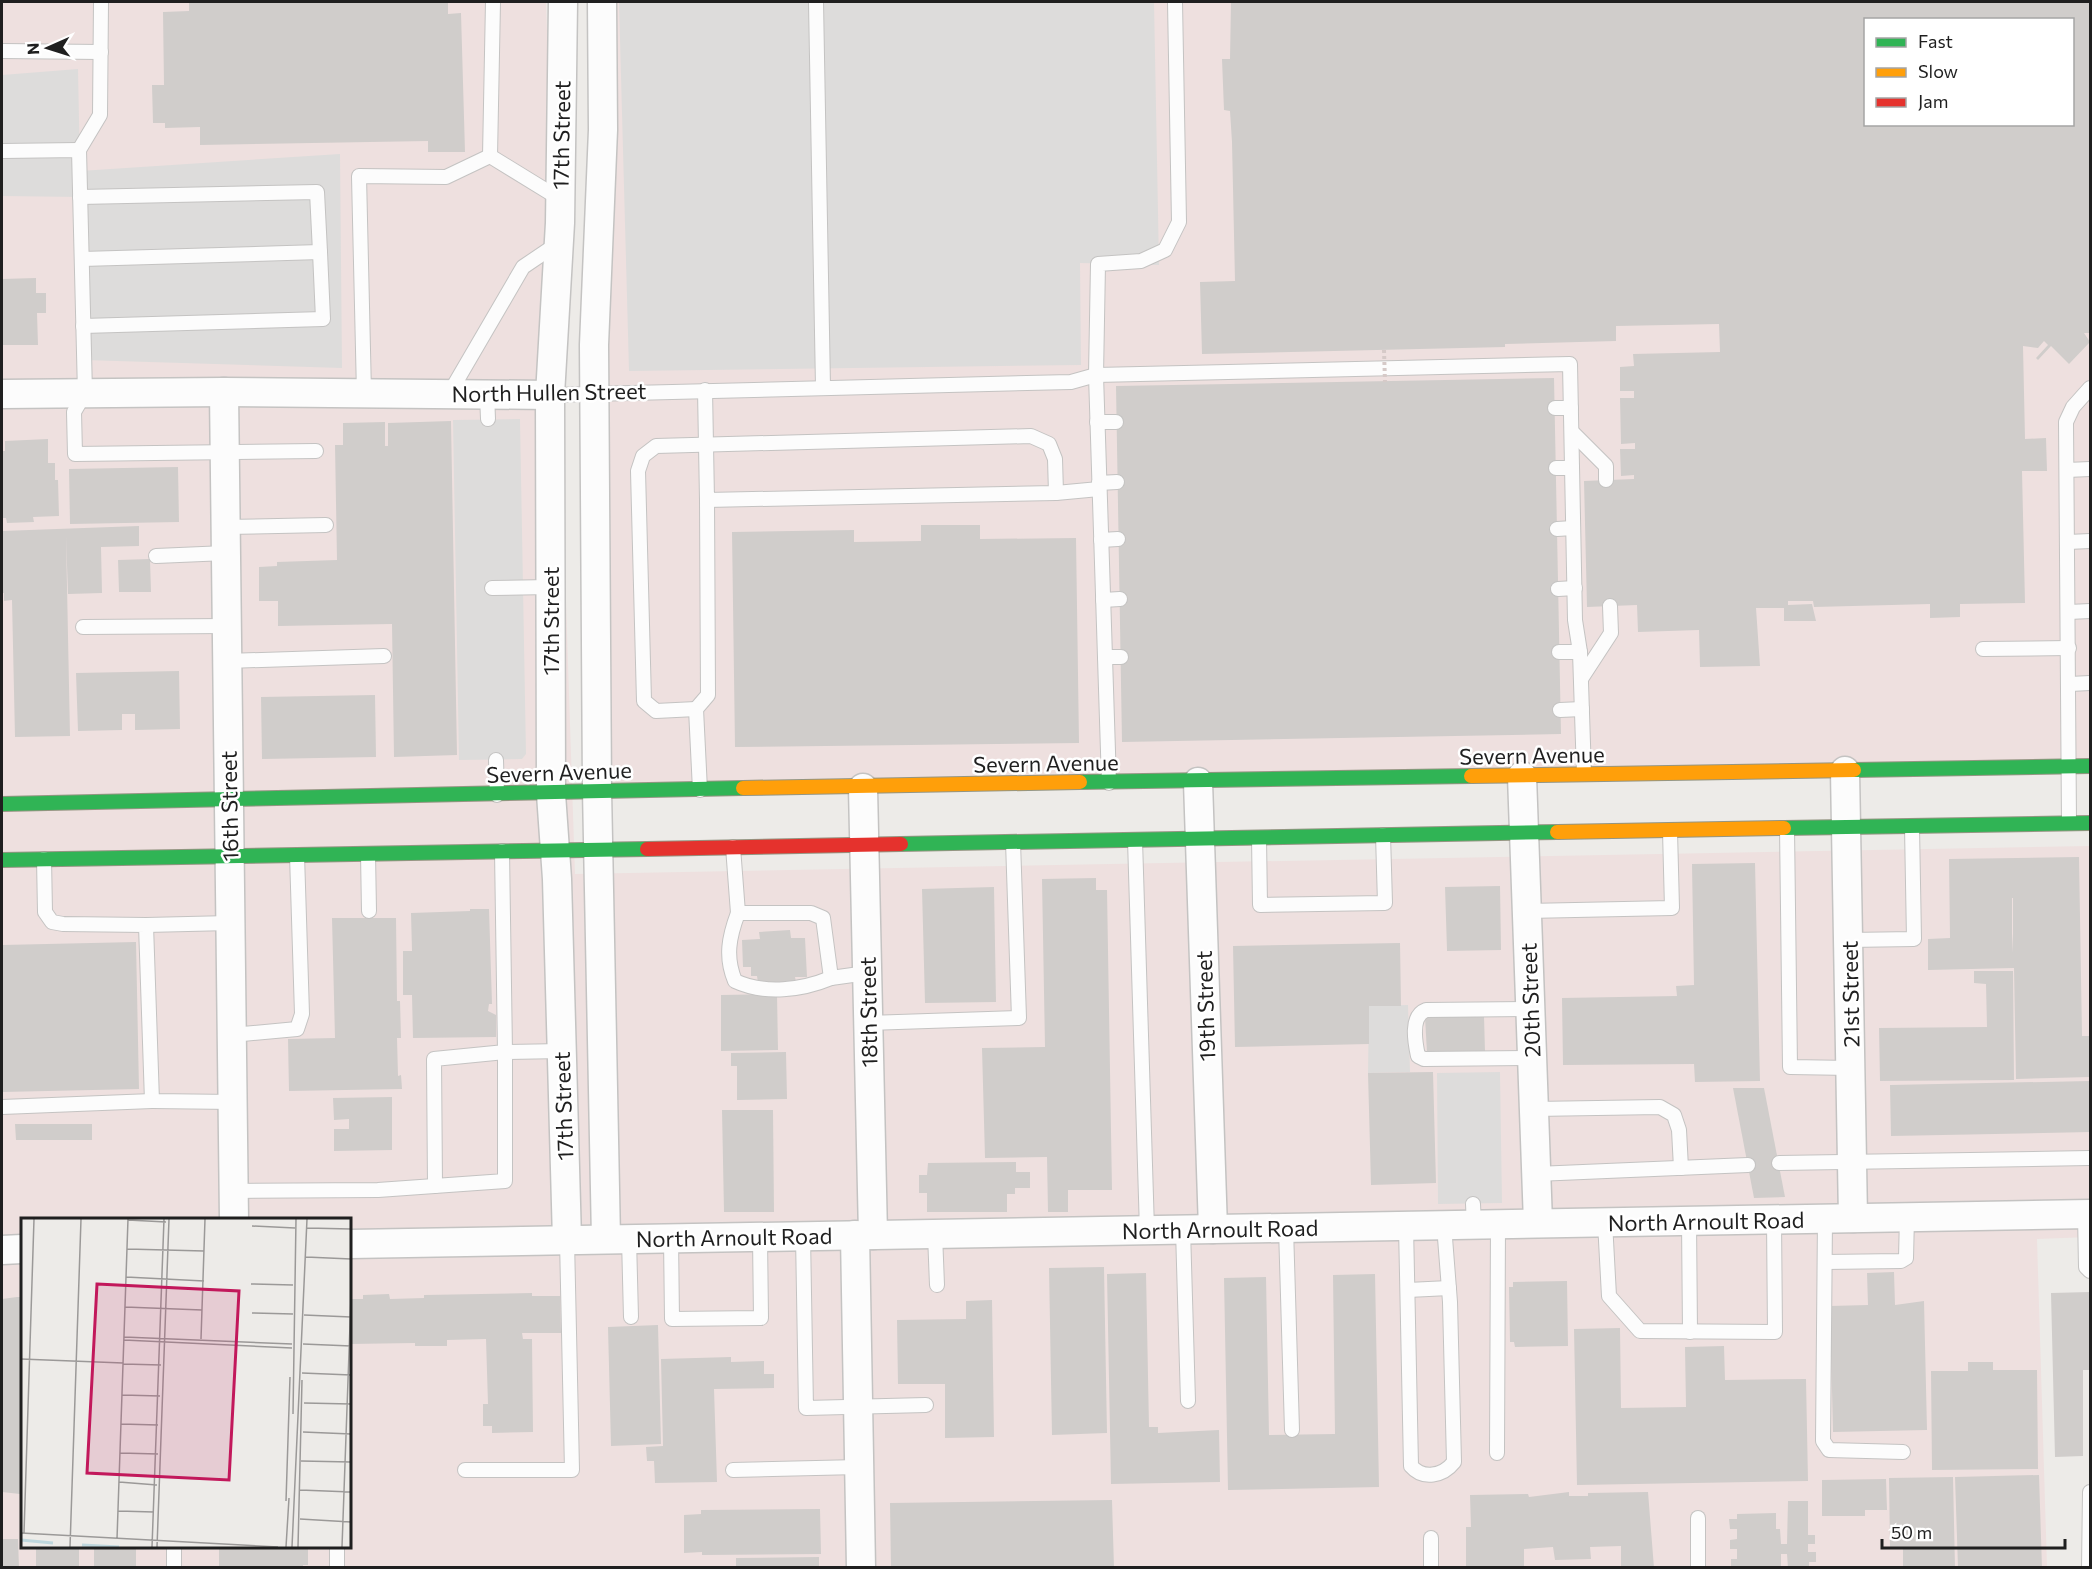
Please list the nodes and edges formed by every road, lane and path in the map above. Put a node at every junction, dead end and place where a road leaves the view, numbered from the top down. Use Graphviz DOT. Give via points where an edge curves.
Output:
graph roads {
  1 [pos="101,2"];
  2 [pos="493,2"];
  3 [pos="563,2"];
  4 [pos="602,2"];
  5 [pos="816,2"];
  6 [pos="1175,2"];
  7 [pos="2,51"];
  8 [pos="101,52"];
  9 [pos="79,150"];
  10 [pos="2,151"];
  11 [pos="490,156"];
  12 [pos="80,196"];
  13 [pos="560,199"];
  14 [pos="559,243"];
  15 [pos="320,252"];
  16 [pos="82,259"];
  17 [pos="83,326"];
  18 [pos="1384,350"];
  19 [pos="1096,375"];
  20 [pos="1385,382"];
  21 [pos="823,387"];
  22 [pos="2091,388"];
  23 [pos="705,390"];
  24 [pos="224,392"];
  25 [pos="595,392"];
  26 [pos="85,393"];
  27 [pos="364,393"];
  28 [pos="2,394"];
  29 [pos="449,394"];
  30 [pos="550,395"];
  31 [pos="1555,408"];
  32 [pos="1571,408"];
  33 [pos="1116,422"];
  34 [pos="1097,423"];
  35 [pos="1572,432"];
  36 [pos="705,445"];
  37 [pos="316,452"];
  38 [pos="225,453"];
  39 [pos="1556,468"];
  40 [pos="1572,468"];
  41 [pos="2091,469"];
  42 [pos="2067,470"];
  43 [pos="1606,480"];
  44 [pos="1117,482"];
  45 [pos="1099,486"];
  46 [pos="1056,493"];
  47 [pos="707,500"];
  48 [pos="326,525"];
  49 [pos="1574,528"];
  50 [pos="1557,529"];
  51 [pos="1119,539"];
  52 [pos="226,540"];
  53 [pos="1101,540"];
  54 [pos="2091,541"];
  55 [pos="2068,542"];
  56 [pos="156,556"];
  57 [pos="550,587"];
  58 [pos="492,588"];
  59 [pos="1575,588"];
  60 [pos="1558,589"];
  61 [pos="1120,599"];
  62 [pos="1103,600"];
  63 [pos="1610,606"];
  64 [pos="2091,611"];
  65 [pos="2069,612"];
  66 [pos="226,626"];
  67 [pos="83,627"];
  68 [pos="2069,648"];
  69 [pos="1983,649"];
  70 [pos="1559,652"];
  71 [pos="1580,652"];
  72 [pos="384,656"];
  73 [pos="1105,657"];
  74 [pos="1121,657"];
  75 [pos="227,661"];
  76 [pos="1581,679"];
  77 [pos="2091,683"];
  78 [pos="2070,684"];
  79 [pos="696,709"];
  80 [pos="1582,709"];
  81 [pos="1560,710"];
  82 [pos="1122,718"];
  83 [pos="1107,719"];
  84 [pos="496,760"];
  85 [pos="2069,766"];
  86 [pos="2091,766"];
  87 [pos="1845,771"];
  88 [pos="1584,775"];
  89 [pos="1522,776"];
  90 [pos="1198,782"];
  91 [pos="1109,783"];
  92 [pos="863,788"];
  93 [pos="597,790"];
  94 [pos="700,790"];
  95 [pos="550,794"];
  96 [pos="497,795"];
  97 [pos="229,800"];
  98 [pos="2,804"];
  99 [pos="2069,823"];
  100 [pos="2091,823"];
  101 [pos="1912,826"];
  102 [pos="1846,827"];
  103 [pos="1787,828"];
  104 [pos="1670,830"];
  105 [pos="1524,833"];
  106 [pos="1383,835"];
  107 [pos="1259,838"];
  108 [pos="1200,839"];
  109 [pos="1135,840"];
  110 [pos="1014,842"];
  111 [pos="864,845"];
  112 [pos="733,847"];
  113 [pos="556,850"];
  114 [pos="598,850"];
  115 [pos="502,851"];
  116 [pos="368,854"];
  117 [pos="297,855"];
  118 [pos="230,856"];
  119 [pos="44,859"];
  120 [pos="2,860"];
  121 [pos="369,911"];
  122 [pos="1527,911"];
  123 [pos="738,913"];
  124 [pos="230,923"];
  125 [pos="146,925"];
  126 [pos="1849,940"];
  127 [pos="867,973"];
  128 [pos="831,978"];
  129 [pos="1530,1009"];
  130 [pos="868,1023"];
  131 [pos="232,1035"];
  132 [pos="505,1052"];
  133 [pos="562,1052"];
  134 [pos="1532,1058"];
  135 [pos="1851,1068"];
  136 [pos="152,1101"];
  137 [pos="233,1102"];
  138 [pos="2,1107"];
  139 [pos="1534,1109"];
  140 [pos="2091,1158"];
  141 [pos="1852,1162"];
  142 [pos="1779,1164"];
  143 [pos="1748,1165"];
  144 [pos="1681,1168"];
  145 [pos="1536,1174"];
  146 [pos="435,1186"];
  147 [pos="234,1191"];
  148 [pos="2088,1214"];
  149 [pos="1907,1217"];
  150 [pos="234,1218"];
  151 [pos="1482,1218"];
  152 [pos="1853,1218"];
  153 [pos="1826,1219"];
  154 [pos="1774,1220"];
  155 [pos="1689,1221"];
  156 [pos="1605,1222"];
  157 [pos="1538,1223"];
  158 [pos="1444,1225"];
  159 [pos="1406,1226"];
  160 [pos="1286,1228"];
  161 [pos="1213,1229"];
  162 [pos="1147,1230"];
  163 [pos="1183,1230"];
  164 [pos="935,1234"];
  165 [pos="864,1235"];
  166 [pos="803,1236"];
  167 [pos="760,1237"];
  168 [pos="671,1238"];
  169 [pos="618,1239"];
  170 [pos="567,1240"];
  171 [pos="351,1244"];
  172 [pos="21,1249"];
  173 [pos="2,1250"];
  174 [pos="1825,1262"];
  175 [pos="2091,1271"];
  176 [pos="937,1285"];
  177 [pos="1449,1288"];
  178 [pos="1408,1290"];
  179 [pos="631,1317"];
  180 [pos="1690,1332"];
  181 [pos="1188,1401"];
  182 [pos="926,1405"];
  183 [pos="860,1407"];
  184 [pos="1292,1430"];
  185 [pos="1903,1452"];
  186 [pos="1497,1453"];
  187 [pos="859,1467"];
  188 [pos="465,1470"];
  189 [pos="733,1470"];
  190 [pos="2091,1492"];
  191 [pos="1698,1518"];
  192 [pos="1431,1538"];
  193 [pos="174,1548"];
  194 [pos="337,1548"];
  195 [pos="174,1568"];
  196 [pos="338,1568"];
  197 [pos="861,1568"];
  198 [pos="1431,1568"];
  199 [pos="1698,1568"];
  200 [pos="2089,1568"];
  1 -- 8 [label="lane"];
  2 -- 11 [label="lane"];
  3 -- 13 [label="street, 17th Street"];
  4 -- 25 [label="street, 17th Street" via="603,130"];
  5 -- 21 [label="lane"];
  6 -- 19 [label="lane" via="1179,222 1165,250 1141,261 1098,264"];
  7 -- 8 [label="lane"];
  8 -- 9 [label="lane" via="100,115"];
  9 -- 10 [label="lane"];
  9 -- 12 [label="lane"];
  11 -- 13 [label="lane"];
  11 -- 27 [label="lane" via="446,177 359,176"];
  12 -- 15 [label="lane" via="317,192"];
  12 -- 16 [label="lane"];
  13 -- 14 [label="street, 17th Street"];
  14 -- 29 [label="lane" via="523,267"];
  14 -- 30 [label="street, 17th Street"];
  15 -- 16 [label="lane"];
  15 -- 17 [label="lane" via="323,319"];
  16 -- 17 [label="lane"];
  17 -- 26 [label="lane"];
  18 -- 20 [label="path, bridge"];
  19 -- 21 [label="lane, North Hullen Street" via="1071,382"];
  19 -- 32 [label="lane, North Hullen Street" via="1570,364"];
  19 -- 34 [label="lane"];
  21 -- 23 [label="lane, North Hullen Street"];
  22 -- 42 [label="lane" via="2073,407 2066,422"];
  23 -- 25 [label="lane, North Hullen Street"];
  23 -- 36 [label="lane"];
  24 -- 26 [label="street, North Hullen Street"];
  24 -- 27 [label="street, North Hullen Street"];
  24 -- 38 [label="street, 16th Street"];
  25 -- 30 [label="lane, North Hullen Street"];
  25 -- 93 [label="street, 17th Street"];
  26 -- 28 [label="street, North Hullen Street"];
  26 -- 38 [label="lane" via="74,412 75,454"];
  27 -- 29 [label="street, North Hullen Street"];
  29 -- 30 [label="street, North Hullen Street" via="488,407"];
  30 -- 57 [label="street, 17th Street"];
  31 -- 32 [label="lane"];
  32 -- 35 [label="lane"];
  33 -- 34 [label="lane"];
  34 -- 45 [label="lane"];
  35 -- 40 [label="lane"];
  35 -- 43 [label="lane" via="1606,466"];
  36 -- 46 [label="lane" via="1031,436 1049,444 1055,459"];
  36 -- 47 [label="lane"];
  36 -- 79 [label="lane" via="656,446 643,456 638,471 644,701 656,711"];
  37 -- 38 [label="lane"];
  38 -- 52 [label="street, 16th Street"];
  39 -- 40 [label="lane"];
  40 -- 49 [label="lane"];
  41 -- 42 [label="lane"];
  42 -- 55 [label="lane"];
  44 -- 45 [label="lane"];
  45 -- 46 [label="lane"];
  45 -- 53 [label="lane"];
  46 -- 47 [label="lane"];
  47 -- 79 [label="lane" via="708,695"];
  48 -- 52 [label="lane"];
  49 -- 50 [label="lane"];
  49 -- 59 [label="lane"];
  51 -- 53 [label="lane"];
  52 -- 56 [label="lane"];
  52 -- 66 [label="street, 16th Street"];
  53 -- 62 [label="lane"];
  54 -- 55 [label="lane"];
  55 -- 65 [label="lane"];
  57 -- 58 [label="lane"];
  57 -- 95 [label="street, 17th Street"];
  59 -- 60 [label="lane"];
  59 -- 71 [label="lane"];
  61 -- 62 [label="lane"];
  62 -- 73 [label="lane"];
  63 -- 76 [label="lane" via="1611,633"];
  64 -- 65 [label="lane"];
  65 -- 68 [label="lane"];
  66 -- 67 [label="lane"];
  66 -- 75 [label="street, 16th Street"];
  68 -- 69 [label="lane"];
  68 -- 78 [label="lane"];
  70 -- 71 [label="lane"];
  71 -- 76 [label="lane"];
  72 -- 75 [label="lane"];
  73 -- 74 [label="lane"];
  73 -- 83 [label="lane"];
  75 -- 97 [label="street, 16th Street"];
  76 -- 80 [label="lane"];
  77 -- 78 [label="lane"];
  78 -- 85 [label="lane"];
  79 -- 94 [label="lane"];
  80 -- 81 [label="lane"];
  80 -- 88 [label="lane"];
  82 -- 83 [label="lane"];
  83 -- 91 [label="lane"];
  84 -- 96 [label="lane"];
  85 -- 86 [label="street, Severn Avenue"];
  85 -- 87 [label="street, Severn Avenue"];
  85 -- 99 [label="lane"];
  87 -- 88 [label="street, Severn Avenue"];
  87 -- 102 [label="street, 21st Street"];
  88 -- 89 [label="street, Severn Avenue"];
  89 -- 90 [label="street, Severn Avenue"];
  89 -- 105 [label="street, 20th Street"];
  90 -- 91 [label="street, Severn Avenue"];
  90 -- 108 [label="street, 19th Street"];
  91 -- 92 [label="street, Severn Avenue"];
  92 -- 94 [label="street, Severn Avenue"];
  92 -- 111 [label="street, 18th Street"];
  93 -- 94 [label="street, Severn Avenue"];
  93 -- 95 [label="street, Severn Avenue"];
  93 -- 114 [label="street, 17th Street"];
  95 -- 96 [label="street, Severn Avenue"];
  95 -- 113 [label="street, 17th Street"];
  96 -- 97 [label="street, Severn Avenue"];
  97 -- 98 [label="street, Severn Avenue"];
  97 -- 118 [label="street, 16th Street"];
  99 -- 100 [label="street"];
  99 -- 101 [label="street"];
  101 -- 102 [label="street"];
  101 -- 126 [label="lane" via="1914,939"];
  102 -- 103 [label="street"];
  102 -- 126 [label="street, 21st Street"];
  103 -- 104 [label="street"];
  103 -- 135 [label="lane" via="1790,1067"];
  104 -- 105 [label="street"];
  104 -- 122 [label="lane" via="1672,908"];
  105 -- 106 [label="street"];
  105 -- 122 [label="street, 20th Street"];
  106 -- 107 [label="street"];
  106 -- 107 [label="lane" via="1385,903 1260,905"];
  107 -- 108 [label="street"];
  108 -- 109 [label="street"];
  108 -- 161 [label="street, 19th Street"];
  109 -- 110 [label="street"];
  109 -- 162 [label="lane"];
  110 -- 111 [label="street"];
  110 -- 130 [label="lane" via="1019,1018"];
  111 -- 112 [label="street"];
  111 -- 127 [label="street, 18th Street"];
  112 -- 114 [label="street"];
  112 -- 123 [label="lane"];
  113 -- 114 [label="street"];
  113 -- 115 [label="street"];
  113 -- 133 [label="street, 17th Street"];
  114 -- 169 [label="street, 17th Street"];
  115 -- 116 [label="street"];
  115 -- 132 [label="lane"];
  116 -- 117 [label="street"];
  116 -- 121 [label="lane"];
  117 -- 118 [label="street"];
  117 -- 131 [label="lane" via="302,1014 297,1029"];
  118 -- 119 [label="street"];
  118 -- 124 [label="street, 16th Street"];
  119 -- 120 [label="street"];
  119 -- 125 [label="lane" via="45,912 52,922"];
  122 -- 129 [label="street, 20th Street"];
  123 -- 128 [label="lane" via="811,913 823,918"];
  123 -- 128 [label="lane" via="729,937 729,966 735,981 750,988 807,988"];
  124 -- 125 [label="lane"];
  124 -- 131 [label="street, 16th Street"];
  125 -- 136 [label="lane"];
  126 -- 135 [label="street, 21st Street"];
  127 -- 128 [label="lane"];
  127 -- 130 [label="street, 18th Street"];
  129 -- 134 [label="street, 20th Street"];
  129 -- 134 [label="lane" via="1426,1010 1416,1020 1416,1038 1418,1056 1424,1059"];
  130 -- 165 [label="street, 18th Street"];
  131 -- 137 [label="street, 16th Street"];
  132 -- 133 [label="lane"];
  132 -- 146 [label="lane" via="434,1059"];
  132 -- 146 [label="lane" via="505,1181"];
  133 -- 170 [label="street, 17th Street"];
  134 -- 139 [label="street, 20th Street"];
  135 -- 141 [label="street, 21st Street"];
  136 -- 137 [label="lane"];
  136 -- 138 [label="lane"];
  137 -- 147 [label="street, 16th Street"];
  139 -- 144 [label="lane" via="1660,1107 1674,1115"];
  139 -- 145 [label="street, 20th Street"];
  140 -- 141 [label="lane"];
  141 -- 142 [label="lane"];
  141 -- 152 [label="street, 21st Street"];
  143 -- 144 [label="lane"];
  144 -- 145 [label="lane"];
  145 -- 157 [label="street, 20th Street"];
  146 -- 147 [label="lane"];
  147 -- 150 [label="street, 16th Street"];
  148 -- 149 [label="street, North Arnoult Road"];
  148 -- 175 [label="lane" via="2086,1267"];
  149 -- 152 [label="street, North Arnoult Road"];
  149 -- 174 [label="lane" via="1906,1258"];
  151 -- 157 [label="street, North Arnoult Road"];
  151 -- 158 [label="street, North Arnoult Road"];
  151 -- 186 [label="lane"];
  152 -- 153 [label="street, North Arnoult Road"];
  153 -- 154 [label="street, North Arnoult Road"];
  153 -- 174 [label="lane"];
  154 -- 155 [label="street, North Arnoult Road"];
  154 -- 180 [label="lane" via="1775,1332"];
  155 -- 156 [label="street, North Arnoult Road"];
  155 -- 180 [label="lane"];
  156 -- 157 [label="street, North Arnoult Road"];
  156 -- 180 [label="lane" via="1609,1296 1640,1331"];
  158 -- 159 [label="street, North Arnoult Road"];
  158 -- 177 [label="lane"];
  159 -- 160 [label="street, North Arnoult Road"];
  159 -- 178 [label="lane"];
  160 -- 161 [label="street, North Arnoult Road"];
  160 -- 184 [label="lane"];
  161 -- 163 [label="street, North Arnoult Road"];
  162 -- 163 [label="street, North Arnoult Road"];
  162 -- 164 [label="street, North Arnoult Road"];
  163 -- 181 [label="lane"];
  164 -- 165 [label="street, North Arnoult Road"];
  164 -- 176 [label="lane"];
  165 -- 166 [label="street, North Arnoult Road"];
  165 -- 183 [label="street, 18th Street"];
  166 -- 167 [label="street, North Arnoult Road"];
  166 -- 183 [label="lane" via="806,1408"];
  167 -- 168 [label="street, North Arnoult Road"];
  167 -- 168 [label="lane" via="761,1318 672,1319"];
  168 -- 169 [label="street, North Arnoult Road"];
  169 -- 170 [label="street, North Arnoult Road"];
  169 -- 179 [label="lane"];
  170 -- 171 [label="street, North Arnoult Road"];
  170 -- 188 [label="lane" via="572,1470"];
  172 -- 173 [label="street"];
  174 -- 185 [label="lane" via="1823,1441 1829,1450"];
  177 -- 178 [label="lane"];
  177 -- 178 [label="lane" via="1454,1462 1430,1476 1411,1466"];
  182 -- 183 [label="lane"];
  183 -- 187 [label="street, 18th Street"];
  187 -- 189 [label="lane"];
  187 -- 197 [label="street, 18th Street"];
  190 -- 200 [label="lane"];
  191 -- 199 [label="lane"];
  192 -- 198 [label="lane"];
  193 -- 195 [label="lane"];
  194 -- 196 [label="lane"];
}
